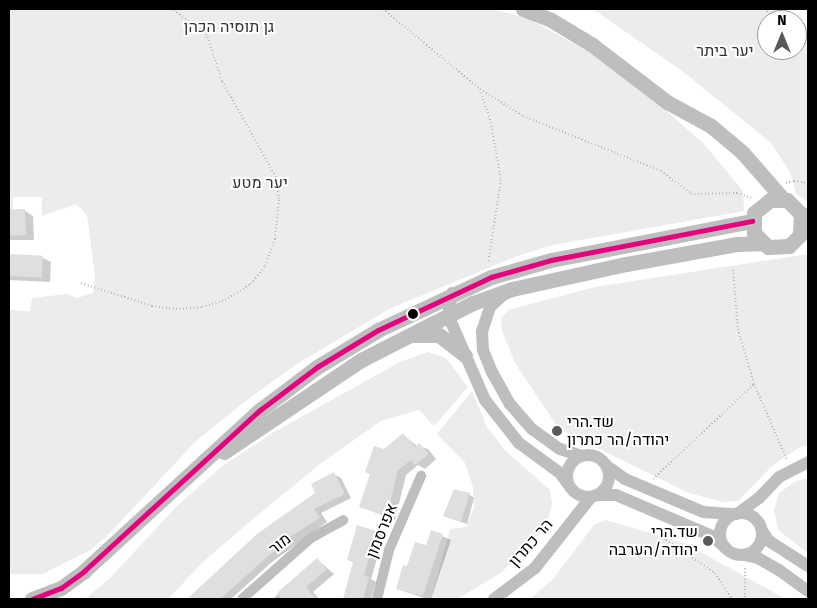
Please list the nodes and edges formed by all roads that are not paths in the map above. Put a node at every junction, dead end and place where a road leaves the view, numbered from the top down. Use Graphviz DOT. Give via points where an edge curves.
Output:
graph roads {
  1 [pos="522,9"];
  2 [pos="770,197"];
  3 [pos="805,215"];
  4 [pos="752,221"];
  5 [pos="804,234"];
  6 [pos="761,243"];
  7 [pos="512,289"];
  8 [pos="452,293"];
  9 [pos="448,314"];
  10 [pos="400,338"];
  11 [pos="465,355"];
  12 [pos="582,456"];
  13 [pos="808,462"];
  14 [pos="607,466"];
  15 [pos="421,476"];
  16 [pos="570,487"];
  17 [pos="766,491"];
  18 [pos="595,496"];
  19 [pos="736,514"];
  20 [pos="343,520"];
  21 [pos="568,525"];
  22 [pos="761,528"];
  23 [pos="726,548"];
  24 [pos="746,556"];
  25 [pos="808,566"];
  26 [pos="808,590"];
  27 [pos="32,599"];
  28 [pos="47,599"];
  29 [pos="242,599"];
  30 [pos="377,599"];
  31 [pos="494,599"];
  1 -- 2 [label="main road" via="551,20 591,44 667,102 711,126 742,152"];
  2 -- 3 [label="main road" via="794,204"];
  2 -- 4 [label="main road"];
  3 -- 5 [label="main road"];
  4 -- 6 [label="main road" via="754,233"];
  4 -- 8 [label="main road" via="551,260 485,279"];
  5 -- 6 [label="main road" via="785,248 772,248"];
  6 -- 7 [label="main road" via="737,244"];
  7 -- 9 [label="main road"];
  7 -- 12 [label="street" via="496,301 486,315 482,342 487,359 510,404 532,429 560,449"];
  8 -- 9 [label="street"];
  8 -- 27 [label="main road" via="372,334 288,388 197,464 84,571 61,588"];
  9 -- 10 [label="main road"];
  9 -- 11 [label="street"];
  10 -- 11 [label="main road" via="421,333 440,336"];
  10 -- 28 [label="main road" via="248,435 203,470 102,565"];
  11 -- 16 [label="street" via="485,400 505,428 519,443 560,473"];
  12 -- 14 [label="street" via="596,457"];
  12 -- 16 [label="street" via="568,470"];
  13 -- 17 [label="street" via="791,469"];
  14 -- 18 [label="street" via="609,480"];
  14 -- 19 [label="street" via="644,487 703,512"];
  15 -- 30 [label="street, אפרסמון" via="389,550"];
  16 -- 18 [label="street"];
  16 -- 21 [label="street, הר כתרון" via="572,513"];
  17 -- 19 [label="street"];
  17 -- 22 [label="street"];
  18 -- 21 [label="street, הר כתרון"];
  18 -- 23 [label="street" via="616,495 712,536"];
  19 -- 22 [label="street" via="749,515"];
  19 -- 23 [label="street" via="721,528"];
  20 -- 29 [label="street, מור" via="311,538"];
  21 -- 31 [label="street, הר כתרון" via="535,568"];
  22 -- 24 [label="street" via="759,545"];
  22 -- 25 [label="street" via="769,541"];
  23 -- 24 [label="street"];
  24 -- 26 [label="street" via="779,570"];
}
